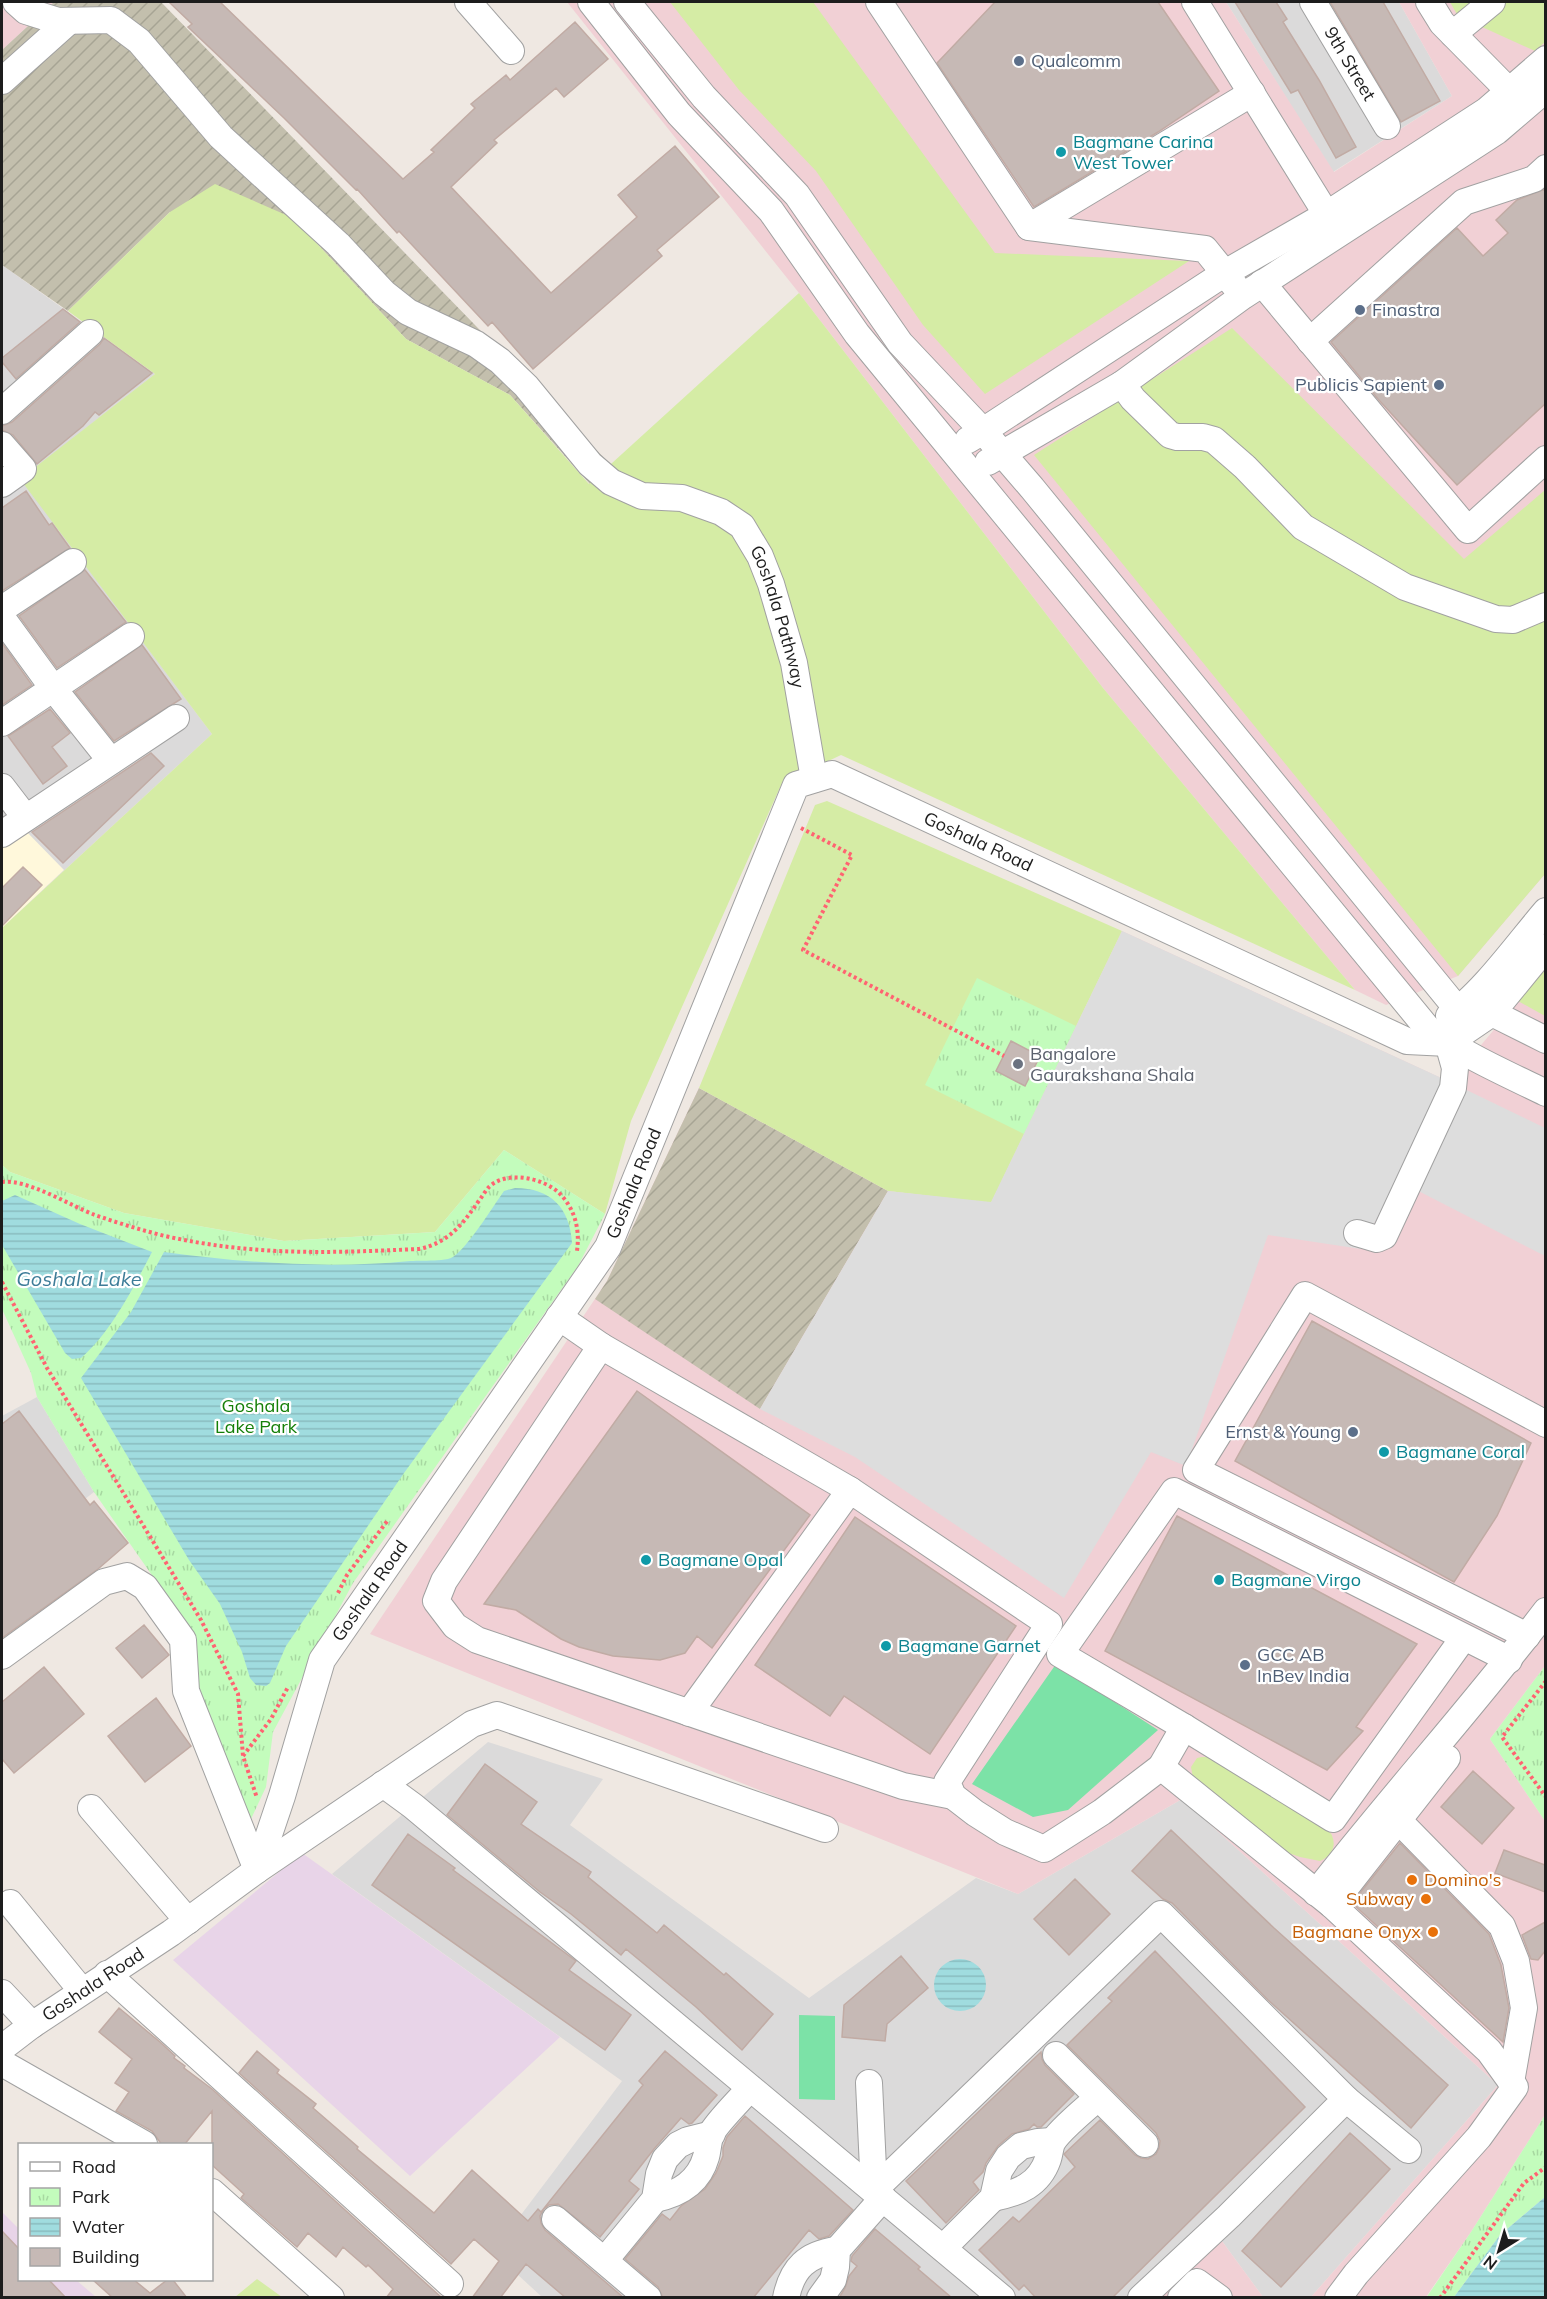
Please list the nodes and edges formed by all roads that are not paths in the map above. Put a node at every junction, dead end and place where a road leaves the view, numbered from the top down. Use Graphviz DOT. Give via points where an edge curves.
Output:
graph roads {
  1 [pos="16,2"];
  2 [pos="468,2"];
  3 [pos="591,2"];
  4 [pos="627,2"];
  5 [pos="879,2"];
  6 [pos="1195,2"];
  7 [pos="1313,2"];
  8 [pos="1429,2"];
  9 [pos="1485,4"];
  10 [pos="109,11"];
  11 [pos="68,22"];
  12 [pos="1453,34"];
  13 [pos="511,51"];
  14 [pos="1545,59"];
  15 [pos="2,81"];
  16 [pos="1545,89"];
  17 [pos="1252,93"];
  18 [pos="1517,99"];
  19 [pos="1387,126"];
  20 [pos="1545,168"];
  21 [pos="1333,224"];
  22 [pos="1029,227"];
  23 [pos="1225,273"];
  24 [pos="1252,290"];
  25 [pos="90,333"];
  26 [pos="1310,341"];
  27 [pos="1122,384"];
  28 [pos="2,411"];
  29 [pos="983,431"];
  30 [pos="2,445"];
  31 [pos="951,450"];
  32 [pos="1003,455"];
  33 [pos="1545,459"];
  34 [pos="968,471"];
  35 [pos="2,484"];
  36 [pos="73,562"];
  37 [pos="1545,606"];
  38 [pos="2,609"];
  39 [pos="2,618"];
  40 [pos="130,636"];
  41 [pos="53,688"];
  42 [pos="176,718"];
  43 [pos="2,723"];
  44 [pos="111,760"];
  45 [pos="814,779"];
  46 [pos="2,787"];
  47 [pos="25,817"];
  48 [pos="2,834"];
  49 [pos="1545,911"];
  50 [pos="1545,947"];
  51 [pos="1458,1010"];
  52 [pos="1492,1012"];
  53 [pos="1428,1037"];
  54 [pos="1545,1040"];
  55 [pos="1545,1093"];
  56 [pos="1357,1233"];
  57 [pos="559,1317"];
  58 [pos="600,1346"];
  59 [pos="1545,1424"];
  60 [pos="850,1490"];
  61 [pos="1545,1611"];
  62 [pos="1536,1634"];
  63 [pos="1464,1637"];
  64 [pos="2,1656"];
  65 [pos="1509,1660"];
  66 [pos="689,1713"];
  67 [pos="1184,1727"];
  68 [pos="1161,1767"];
  69 [pos="383,1784"];
  70 [pos="953,1796"];
  71 [pos="91,1808"];
  72 [pos="1399,1821"];
  73 [pos="825,1829"];
  74 [pos="257,1870"];
  75 [pos="1324,1899"];
  76 [pos="10,1903"];
  77 [pos="188,1921"];
  78 [pos="107,1974"];
  79 [pos="82,1991"];
  80 [pos="2,1993"];
  81 [pos="32,2025"];
  82 [pos="2,2048"];
  83 [pos="1056,2055"];
  84 [pos="2,2063"];
  85 [pos="1511,2082"];
  86 [pos="869,2083"];
  87 [pos="750,2088"];
  88 [pos="1098,2098"];
  89 [pos="1346,2099"];
  90 [pos="712,2134"];
  91 [pos="1052,2141"];
  92 [pos="141,2143"];
  93 [pos="1145,2144"];
  94 [pos="1408,2150"];
  95 [pos="213,2193"];
  96 [pos="878,2194"];
  97 [pos="993,2198"];
  98 [pos="655,2199"];
  99 [pos="555,2219"];
  100 [pos="943,2248"];
  101 [pos="837,2250"];
  102 [pos="605,2260"];
  103 [pos="450,2284"];
  104 [pos="331,2298"];
  105 [pos="648,2298"];
  106 [pos="786,2298"];
  107 [pos="820,2298"];
  108 [pos="1002,2298"];
  109 [pos="1141,2298"];
  110 [pos="1181,2298"];
  111 [pos="1219,2298"];
  112 [pos="1338,2298"];
  1 -- 11 [label="street" via="26,11"];
  2 -- 13 [label="street"];
  3 -- 31 [label="street" via="679,114 771,211 857,334"];
  4 -- 29 [label="street" via="704,97 797,195 900,343"];
  5 -- 22 [label="street"];
  6 -- 17 [label="street"];
  7 -- 19 [label="street, 9th Street"];
  8 -- 12 [label="street"];
  9 -- 12 [label="street"];
  10 -- 11 [label="street"];
  10 -- 45 [label="street, Goshala Pathway" via="220,137 338,244 384,293 408,312 476,344 500,361 526,386 590,464 611,482 642,496 682,498 721,512 742,526 771,584 794,663"];
  11 -- 15 [label="street"];
  12 -- 18 [label="street"];
  14 -- 18 [label="street"];
  16 -- 18 [label="street"];
  17 -- 21 [label="street"];
  17 -- 22 [label="street"];
  18 -- 21 [label="street" via="1486,111"];
  20 -- 26 [label="street" via="1534,179 1464,202"];
  21 -- 23 [label="street"];
  21 -- 24 [label="street"];
  22 -- 23 [label="street" via="1205,249"];
  23 -- 24 [label="street"];
  23 -- 29 [label="street"];
  24 -- 26 [label="street"];
  24 -- 27 [label="street"];
  25 -- 28 [label="street"];
  26 -- 33 [label="street" via="1468,530"];
  27 -- 32 [label="street"];
  27 -- 37 [label="street" via="1170,435 1214,441 1303,527 1405,587 1497,619 1513,620"];
  29 -- 31 [label="street"];
  29 -- 32 [label="street"];
  30 -- 35 [label="street" via="23,469"];
  31 -- 34 [label="street"];
  32 -- 34 [label="street"];
  32 -- 51 [label="street"];
  34 -- 53 [label="street"];
  36 -- 38 [label="street"];
  39 -- 41 [label="street"];
  40 -- 41 [label="street"];
  41 -- 43 [label="street"];
  41 -- 44 [label="street"];
  42 -- 44 [label="street"];
  44 -- 47 [label="street"];
  45 -- 53 [label="street, Goshala Road" via="832,774"];
  45 -- 57 [label="street, Goshala Road" via="796,785 608,1247"];
  46 -- 47 [label="street"];
  47 -- 48 [label="street"];
  49 -- 51 [label="street"];
  50 -- 52 [label="street"];
  51 -- 52 [label="street"];
  51 -- 53 [label="street"];
  52 -- 53 [label="street"];
  52 -- 54 [label="street"];
  53 -- 55 [label="street, Goshala Road"];
  53 -- 56 [label="street" via="1455,1068 1453,1088 1384,1236 1377,1239"];
  57 -- 58 [label="street"];
  57 -- 74 [label="street, Goshala Road" via="321,1660"];
  58 -- 60 [label="street"];
  58 -- 66 [label="street" via="444,1581 436,1600 455,1626 477,1640"];
  59 -- 62 [label="street" via="1305,1295 1196,1470"];
  60 -- 66 [label="street"];
  60 -- 70 [label="street" via="1049,1624 947,1782"];
  61 -- 62 [label="street"];
  62 -- 65 [label="street"];
  62 -- 72 [label="street"];
  63 -- 65 [label="street"];
  63 -- 67 [label="street" via="1333,1819"];
  63 -- 67 [label="street" via="1174,1491 1060,1654"];
  64 -- 74 [label="street" via="104,1582 127,1576 145,1587 183,1640 186,1691"];
  65 -- 75 [label="street" via="1364,1832"];
  66 -- 70 [label="street" via="903,1786"];
  67 -- 68 [label="street"];
  68 -- 70 [label="street" via="1044,1850 1005,1832"];
  68 -- 75 [label="street"];
  69 -- 73 [label="street" via="472,1724 496,1715"];
  69 -- 74 [label="street"];
  69 -- 87 [label="street"];
  71 -- 77 [label="street"];
  72 -- 75 [label="street"];
  72 -- 85 [label="street" via="1502,1926 1516,1961 1524,2008"];
  74 -- 77 [label="street, Goshala Road"];
  75 -- 85 [label="street" via="1489,2051"];
  76 -- 79 [label="street"];
  77 -- 78 [label="street, Goshala Road"];
  78 -- 79 [label="street, Goshala Road"];
  78 -- 103 [label="street"];
  79 -- 81 [label="street, Goshala Road"];
  80 -- 81 [label="street"];
  81 -- 82 [label="street, Goshala Road"];
  83 -- 88 [label="street"];
  84 -- 92 [label="street"];
  85 -- 112 [label="street" via="1515,2086 1479,2137"];
  86 -- 96 [label="street"];
  87 -- 90 [label="street"];
  87 -- 96 [label="street"];
  88 -- 91 [label="street"];
  88 -- 93 [label="street"];
  89 -- 94 [label="street"];
  89 -- 96 [label="street" via="1161,1914"];
  89 -- 109 [label="street"];
  90 -- 98 [label="street" via="705,2160 688,2186"];
  90 -- 98 [label="street" via="678,2145 665,2159"];
  91 -- 97 [label="street" via="1047,2161 1028,2188"];
  91 -- 97 [label="street" via="1021,2146 1008,2157 999,2171"];
  95 -- 104 [label="street"];
  96 -- 100 [label="street"];
  96 -- 101 [label="street"];
  97 -- 100 [label="street"];
  98 -- 102 [label="street"];
  99 -- 102 [label="street"];
  100 -- 108 [label="street"];
  101 -- 106 [label="street" via="808,2257 789,2284"];
  101 -- 107 [label="street" via="833,2280"];
  102 -- 105 [label="street"];
  110 -- 111 [label="street" via="1197,2282"];
}
